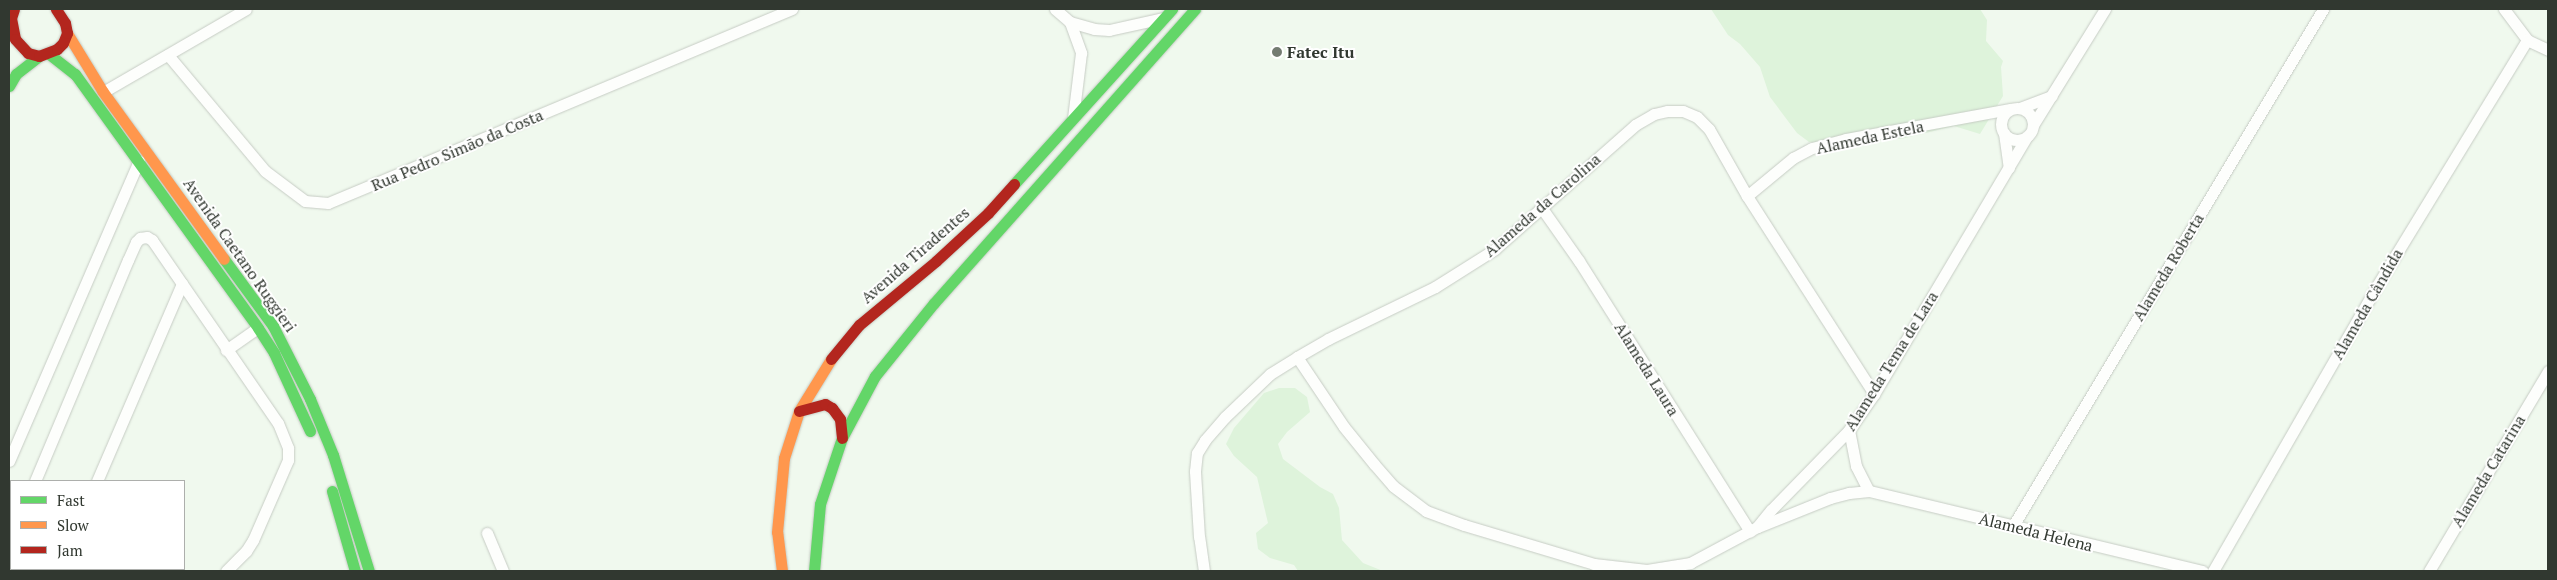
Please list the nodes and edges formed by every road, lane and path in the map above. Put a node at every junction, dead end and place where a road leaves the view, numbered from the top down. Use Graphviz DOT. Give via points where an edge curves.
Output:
graph roads {
  1 [pos="56,9"];
  2 [pos="246,9"];
  3 [pos="792,9"];
  4 [pos="1055,9"];
  5 [pos="1195,9"];
  6 [pos="2105,9"];
  7 [pos="2323,9"];
  8 [pos="2504,9"];
  9 [pos="1168,13"];
  10 [pos="11,22"];
  11 [pos="1070,22"];
  12 [pos="67,33"];
  13 [pos="2527,40"];
  14 [pos="2548,50"];
  15 [pos="44,55"];
  16 [pos="168,55"];
  17 [pos="9,86"];
  18 [pos="103,92"];
  19 [pos="2052,96"];
  20 [pos="2015,109"];
  21 [pos="1977,114"];
  22 [pos="1072,119"];
  23 [pos="2033,126"];
  24 [pos="2003,129"];
  25 [pos="2027,136"];
  26 [pos="139,161"];
  27 [pos="2009,168"];
  28 [pos="1747,196"];
  29 [pos="1541,206"];
  30 [pos="182,284"];
  31 [pos="258,328"];
  32 [pos="226,350"];
  33 [pos="1297,357"];
  34 [pos="2548,371"];
  35 [pos="1874,394"];
  36 [pos="799,411"];
  37 [pos="1849,430"];
  38 [pos="842,438"];
  39 [pos="9,461"];
  40 [pos="34,480"];
  41 [pos="97,480"];
  42 [pos="1869,491"];
  43 [pos="2013,526"];
  44 [pos="1753,530"];
  45 [pos="487,534"];
  46 [pos="226,571"];
  47 [pos="355,571"];
  48 [pos="369,571"];
  49 [pos="503,571"];
  50 [pos="782,571"];
  51 [pos="814,571"];
  52 [pos="1204,571"];
  53 [pos="2203,571"];
  54 [pos="2213,571"];
  55 [pos="2429,571"];
  1 -- 12 [label="main road, Avenida Caetano Ruggieri"];
  2 -- 16 [label="street"];
  3 -- 16 [label="street, Rua Pedro Simão da Costa" via="328,203 306,201 265,172"];
  4 -- 11 [label="street"];
  5 -- 38 [label="main road" via="905,336 875,376"];
  6 -- 19 [label="street, Alameda Tema de Lara"];
  7 -- 43 [label="street, Alameda Roberta"];
  8 -- 13 [label="street"];
  9 -- 11 [label="street" via="1109,30"];
  9 -- 22 [label="main road, Avenida Tiradentes"];
  10 -- 15 [label="main road, Avenida Caetano Ruggieri" via="20,47"];
  11 -- 22 [label="street" via="1081,53"];
  12 -- 15 [label="main road" via="63,43"];
  12 -- 18 [label="main road, Avenida Caetano Ruggieri"];
  13 -- 14 [label="street"];
  13 -- 54 [label="street, Alameda Cândida" via="2375,289"];
  15 -- 17 [label="main road" via="16,74"];
  15 -- 26 [label="main road, Avenida Caetano Ruggieri" via="61,62 75,74"];
  16 -- 18 [label="street"];
  18 -- 48 [label="main road, Avenida Caetano Ruggieri" via="273,326 310,399 333,455"];
  19 -- 20 [label="street"];
  19 -- 23 [label="street, Alameda Tema de Lara"];
  20 -- 21 [label="street, Alameda Estela"];
  20 -- 23 [label="street" via="2030,114"];
  20 -- 24 [label="street" via="2002,119"];
  21 -- 24 [label="street"];
  21 -- 28 [label="street, Alameda Estela" via="1812,148 1793,158"];
  22 -- 36 [label="main road, Avenida Tiradentes" via="988,213 936,261 881,304 844,341 810,389"];
  23 -- 25 [label="street, Alameda Tema de Lara"];
  24 -- 25 [label="street" via="2015,140"];
  24 -- 27 [label="street"];
  25 -- 27 [label="street, Alameda Tema de Lara"];
  26 -- 31 [label="main road, Avenida Caetano Ruggieri"];
  26 -- 39 [label="street"];
  27 -- 35 [label="street, Alameda Tema de Lara"];
  28 -- 29 [label="street, Alameda da Carolina" via="1709,129 1697,117 1683,111 1667,111 1635,124"];
  28 -- 35 [label="street, Alameda da Carolina"];
  29 -- 33 [label="street, Alameda da Carolina" via="1495,249 1435,287"];
  29 -- 44 [label="street, Alameda Laura"];
  30 -- 32 [label="street"];
  30 -- 40 [label="street" via="152,240 140,238"];
  30 -- 41 [label="street"];
  31 -- 32 [label="street"];
  31 -- 47 [label="main road, Avenida Caetano Ruggieri" via="274,354 322,458"];
  32 -- 46 [label="street" via="278,423 286,438 288,460 254,540"];
  33 -- 44 [label="street, Alameda Tema de Lara" via="1344,426 1393,486 1426,511 1594,564 1626,569 1647,570 1690,563"];
  33 -- 52 [label="street, Alameda da Carolina" via="1270,374 1225,417 1204,440 1198,453 1196,501"];
  34 -- 55 [label="street, Alameda Catarina"];
  35 -- 37 [label="street, Alameda Tema de Lara"];
  36 -- 38 [label="main road" via="825,404 832,408 840,419"];
  36 -- 50 [label="main road, Avenida Tiradentes" via="784,458 778,506 777,532"];
  37 -- 42 [label="street" via="1856,466"];
  37 -- 44 [label="street, Alameda Tema de Lara"];
  38 -- 51 [label="main road" via="820,504"];
  42 -- 43 [label="street, Alameda Helena"];
  42 -- 44 [label="street, Alameda Helena" via="1830,498"];
  43 -- 53 [label="street, Alameda Helena"];
  45 -- 49 [label="street"];
}
